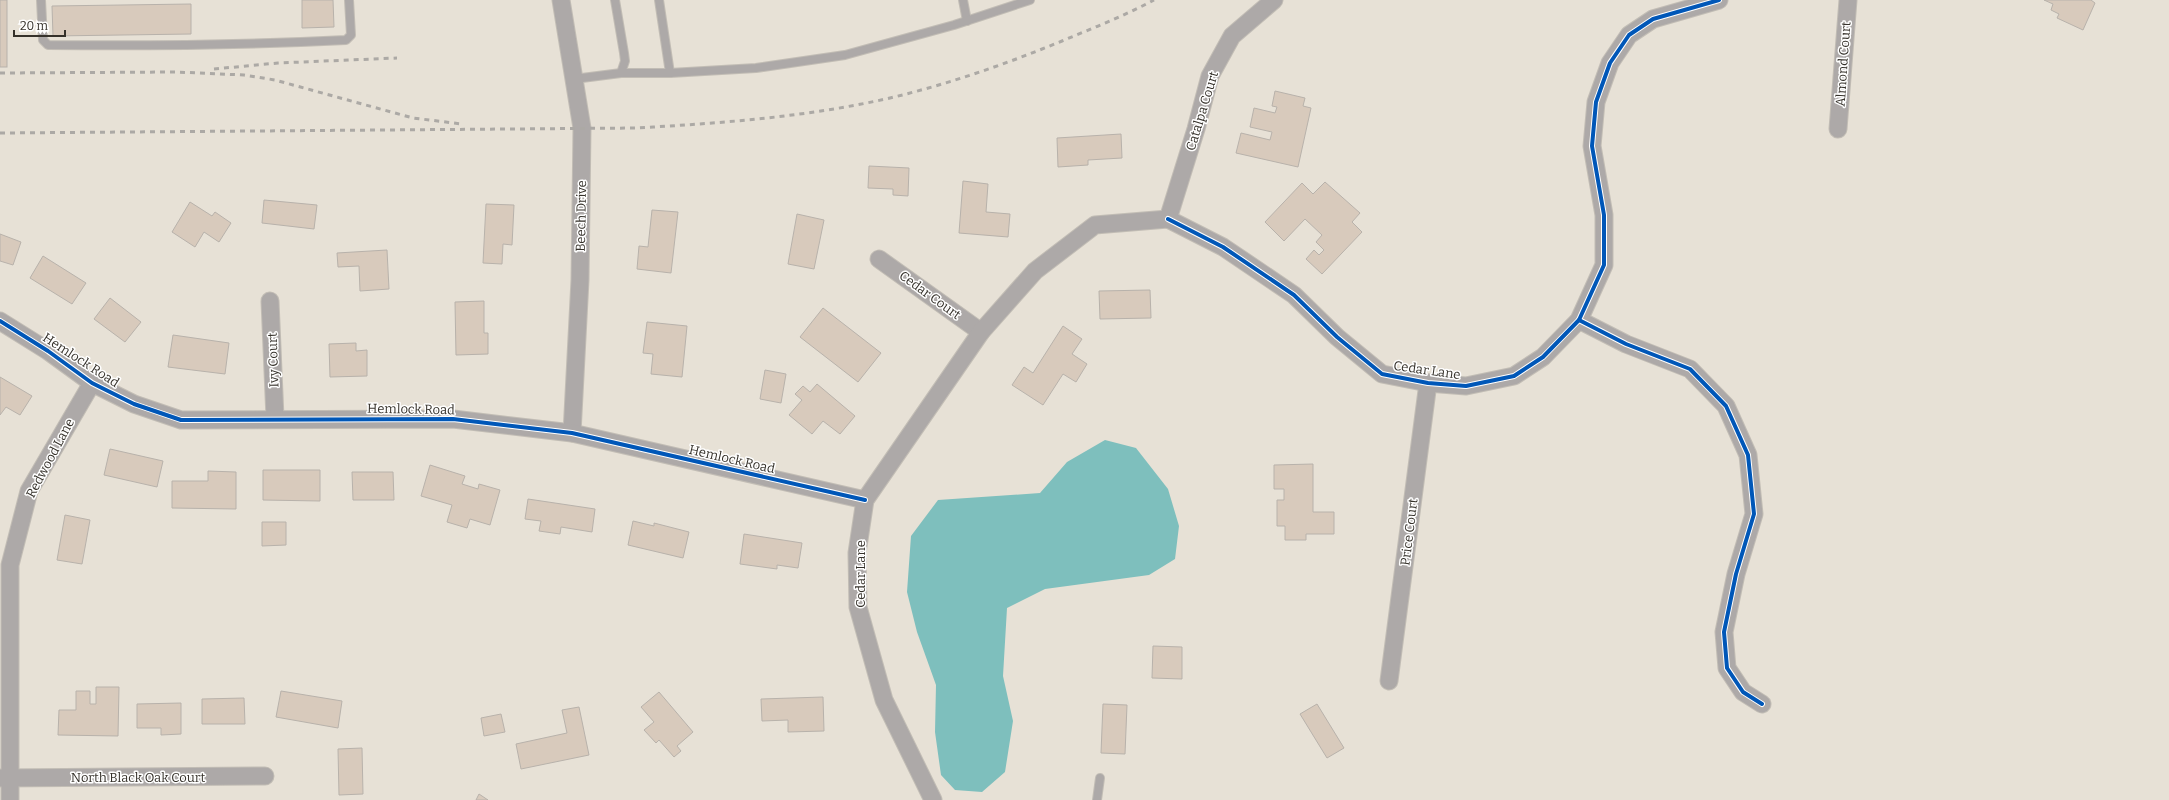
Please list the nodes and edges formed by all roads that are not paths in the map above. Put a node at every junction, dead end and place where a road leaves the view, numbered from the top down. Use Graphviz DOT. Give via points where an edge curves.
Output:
graph roads {
  1 [pos="41,0"];
  2 [pos="349,0"];
  3 [pos="561,0"];
  4 [pos="615,0"];
  5 [pos="659,0"];
  6 [pos="963,0"];
  7 [pos="1030,0"];
  8 [pos="1274,0"];
  9 [pos="1719,0"];
  10 [pos="1848,0"];
  11 [pos="967,21"];
  12 [pos="621,73"];
  13 [pos="670,74"];
  14 [pos="574,80"];
  15 [pos="1838,129"];
  16 [pos="1168,219"];
  17 [pos="879,259"];
  18 [pos="270,301"];
  19 [pos="0,320"];
  20 [pos="1579,320"];
  21 [pos="980,332"];
  22 [pos="92,382"];
  23 [pos="1428,382"];
  24 [pos="275,418"];
  25 [pos="572,433"];
  26 [pos="865,500"];
  27 [pos="1389,681"];
  28 [pos="1762,704"];
  29 [pos="266,776"];
  30 [pos="5,778"];
  31 [pos="1100,778"];
  32 [pos="10,800"];
  33 [pos="933,800"];
  34 [pos="1097,800"];
  1 -- 2 [label="lane" via="43,40 48,45 168,46 346,40 351,35"];
  3 -- 14 [label="street, Beech Drive"];
  4 -- 12 [label="lane" via="625,61"];
  5 -- 13 [label="lane"];
  6 -- 11 [label="lane"];
  7 -- 11 [label="lane"];
  8 -- 16 [label="street, Catalpa Court" via="1232,36 1210,76"];
  9 -- 20 [label="street, Cedar Lane" via="1653,19 1629,35 1610,63 1596,102 1592,146 1604,215 1604,265"];
  10 -- 15 [label="street, Almond Court"];
  11 -- 13 [label="lane" via="845,55 756,68"];
  12 -- 13 [label="lane"];
  12 -- 14 [label="lane"];
  14 -- 25 [label="street, Beech Drive" via="582,128 580,280"];
  16 -- 21 [label="street, Cedar Lane" via="1095,225 1035,271"];
  16 -- 23 [label="street, Cedar Lane" via="1223,247 1294,295 1337,337 1382,374"];
  17 -- 21 [label="street, Cedar Court"];
  18 -- 24 [label="street, Ivy Court"];
  19 -- 22 [label="street, Hemlock Road"];
  20 -- 23 [label="street, Cedar Lane" via="1543,357 1514,376 1466,386"];
  20 -- 28 [label="street" via="1626,344 1690,369 1726,406 1748,455 1754,514 1736,574 1724,632 1727,668 1743,692"];
  21 -- 26 [label="street, Cedar Lane"];
  22 -- 24 [label="street, Hemlock Road" via="134,404 181,420"];
  22 -- 30 [label="street, Redwood Lane" via="29,491 10,565"];
  23 -- 27 [label="street, Price Court"];
  24 -- 25 [label="street, Hemlock Road" via="453,419"];
  25 -- 26 [label="street, Hemlock Road"];
  26 -- 33 [label="street, Cedar Lane" via="857,553 858,607 884,700"];
  29 -- 30 [label="street, North Black Oak Court"];
  30 -- 32 [label="street, Redwood Lane"];
  31 -- 34 [label="lane"];
}
